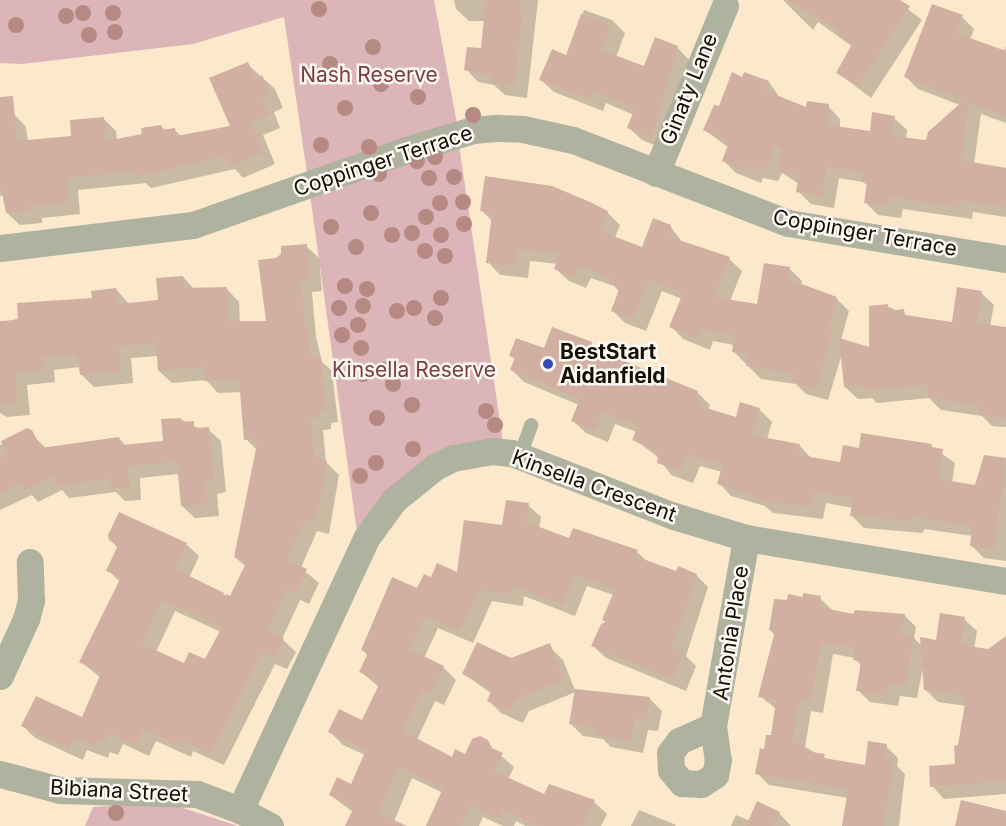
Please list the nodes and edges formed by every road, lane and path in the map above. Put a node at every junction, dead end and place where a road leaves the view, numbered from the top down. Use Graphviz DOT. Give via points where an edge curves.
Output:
graph roads {
  1 [pos="725,6"];
  2 [pos="656,173"];
  3 [pos="0,248"];
  4 [pos="1006,259"];
  5 [pos="531,425"];
  6 [pos="520,456"];
  7 [pos="746,538"];
  8 [pos="30,562"];
  9 [pos="1006,581"];
  10 [pos="0,676"];
  11 [pos="713,726"];
  12 [pos="0,774"];
  13 [pos="240,810"];
  14 [pos="270,826"];
  1 -- 2 [label="street, Ginaty Lane"];
  2 -- 3 [label="street, Coppinger Terrace" via="551,134 523,129 473,130 193,225"];
  2 -- 4 [label="street, Coppinger Terrace" via="788,223"];
  5 -- 6 [label="lane"];
  6 -- 7 [label="street, Kinsella Crescent" via="674,516"];
  6 -- 13 [label="street, Kinsella Crescent" via="492,451 453,458 411,485 381,515"];
  7 -- 9 [label="street, Kinsella Crescent"];
  7 -- 11 [label="street, Antonia Place"];
  8 -- 10 [label="street" via="31,600 26,619"];
  12 -- 13 [label="street, Bibiana Street" via="60,790 197,794"];
  13 -- 14 [label="street, Bibiana Street"];
}
